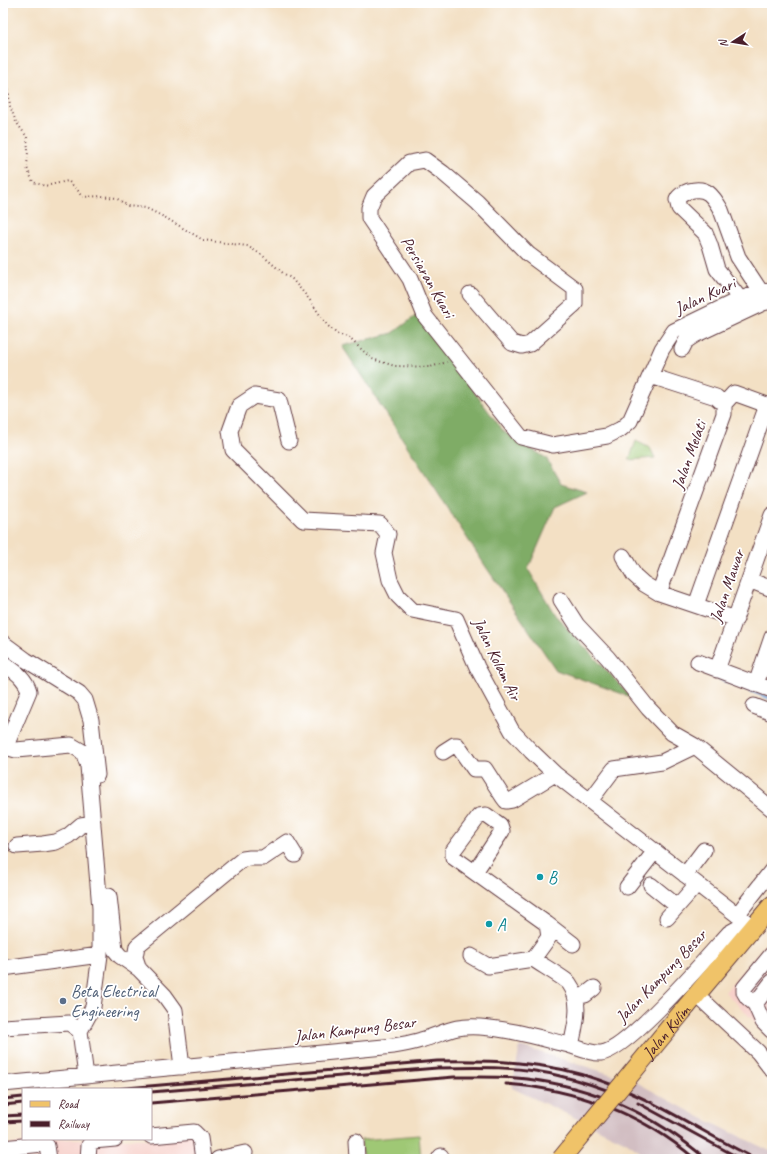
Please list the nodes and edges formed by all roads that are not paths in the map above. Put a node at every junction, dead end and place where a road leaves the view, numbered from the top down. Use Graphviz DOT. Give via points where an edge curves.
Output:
graph roads {
  1 [pos="470,294"];
  2 [pos="768,294"];
  3 [pos="740,299"];
  4 [pos="727,312"];
  5 [pos="662,349"];
  6 [pos="682,349"];
  7 [pos="651,376"];
  8 [pos="724,404"];
  9 [pos="289,441"];
  10 [pos="772,515"];
  11 [pos="623,556"];
  12 [pos="749,580"];
  13 [pos="772,589"];
  14 [pos="660,593"];
  15 [pos="561,600"];
  16 [pos="696,605"];
  17 [pos="736,619"];
  18 [pos="772,637"];
  19 [pos="3,643"];
  20 [pos="698,662"];
  21 [pos="3,664"];
  22 [pos="717,670"];
  23 [pos="756,684"];
  24 [pos="772,690"];
  25 [pos="754,706"];
  26 [pos="772,713"];
  27 [pos="5,741"];
  28 [pos="695,746"];
  29 [pos="443,752"];
  30 [pos="555,774"];
  31 [pos="590,801"];
  32 [pos="772,809"];
  33 [pos="93,823"];
  34 [pos="17,846"];
  35 [pos="704,850"];
  36 [pos="655,851"];
  37 [pos="295,855"];
  38 [pos="772,870"];
  39 [pos="475,872"];
  40 [pos="685,875"];
  41 [pos="697,884"];
  42 [pos="651,885"];
  43 [pos="627,887"];
  44 [pos="772,905"];
  45 [pos="677,906"];
  46 [pos="737,915"];
  47 [pos="667,918"];
  48 [pos="547,924"];
  49 [pos="754,928"];
  50 [pos="574,944"];
  51 [pos="772,954"];
  52 [pos="100,955"];
  53 [pos="471,956"];
  54 [pos="532,959"];
  55 [pos="3,968"];
  56 [pos="139,969"];
  57 [pos="772,982"];
  58 [pos="594,988"];
  59 [pos="576,997"];
  60 [pos="692,1000"];
  61 [pos="755,1004"];
  62 [pos="3,1027"];
  63 [pos="80,1031"];
  64 [pos="772,1031"];
  65 [pos="772,1036"];
  66 [pos="571,1046"];
  67 [pos="758,1052"];
  68 [pos="182,1067"];
  69 [pos="772,1070"];
  70 [pos="86,1076"];
  71 [pos="3,1084"];
  72 [pos="152,1136"];
  73 [pos="104,1140"];
  74 [pos="356,1141"];
  75 [pos="3,1148"];
  76 [pos="245,1153"];
  77 [pos="49,1159"];
  78 [pos="88,1159"];
  79 [pos="203,1159"];
  80 [pos="218,1159"];
  81 [pos="357,1159"];
  82 [pos="561,1159"];
  1 -- 7 [label="street, Persiaran Kuari" via="512,343 522,346 530,344 575,304 575,289 528,254 477,202 443,173 425,160 409,163 374,196 369,218 410,279 426,316 521,437 553,445 606,436 621,429 630,421"];
  2 -- 3 [label="street, Jalan Kuari"];
  2 -- 3 [label="street" via="738,257 718,203 705,191 698,189 685,193 677,200 679,208 705,233 717,268"];
  2 -- 4 [label="street" via="762,303"];
  3 -- 4 [label="street, Jalan Kuari"];
  4 -- 5 [label="street, Jalan Kuari" via="674,331"];
  4 -- 6 [label="street" via="686,341"];
  5 -- 7 [label="street, Persiaran Kuari"];
  7 -- 8 [label="street, Jalan Melati" via="716,397"];
  8 -- 14 [label="street, Jalan Melati" via="724,414"];
  8 -- 16 [label="street" via="734,393 767,405"];
  9 -- 30 [label="street, Jalan Kolam Air" via="279,400 254,396 240,406 230,431 233,450 303,520 380,524 388,534 384,553 390,580 398,596 412,610 456,619 477,667 512,731"];
  10 -- 12 [label="street, Jalan Mawar"];
  11 -- 14 [label="street" via="634,575"];
  12 -- 13 [label="street"];
  12 -- 17 [label="street, Jalan Mawar"];
  14 -- 16 [label="street"];
  15 -- 28 [label="street" via="577,625 608,658 648,708 672,733"];
  16 -- 17 [label="street"];
  17 -- 22 [label="street, Jalan Mawar"];
  18 -- 23 [label="street"];
  19 -- 56 [label="street" via="79,693 85,700 91,720 113,943 120,956"];
  20 -- 22 [label="street"];
  21 -- 27 [label="street" via="23,678 30,691"];
  22 -- 23 [label="street"];
  23 -- 24 [label="street"];
  25 -- 26 [label="street"];
  27 -- 33 [label="street" via="9,748 16,750 71,745 82,752 88,766"];
  28 -- 31 [label="street" via="662,762 614,769"];
  28 -- 32 [label="street"];
  29 -- 30 [label="street" via="454,745 457,746 474,769 485,769 506,801 512,800"];
  30 -- 31 [label="street, Jalan Kolam Air"];
  31 -- 36 [label="street, Jalan Kolam Air"];
  33 -- 34 [label="street" via="81,825 56,842"];
  33 -- 52 [label="street" via="100,908"];
  35 -- 40 [label="street"];
  36 -- 40 [label="street, Jalan Kolam Air"];
  36 -- 43 [label="street"];
  37 -- 56 [label="street" via="287,842 264,858 243,859 137,946 135,957"];
  38 -- 46 [label="street"];
  39 -- 48 [label="street"];
  40 -- 41 [label="street, Jalan Kolam Air"];
  41 -- 45 [label="street"];
  41 -- 46 [label="street, Jalan Kolam Air"];
  42 -- 45 [label="street"];
  44 -- 49 [label="main road, Jalan Kulim"];
  45 -- 47 [label="street"];
  46 -- 49 [label="street, Jalan Kolam Air"];
  48 -- 50 [label="street"];
  48 -- 54 [label="street" via="549,937"];
  49 -- 60 [label="main road, Jalan Kulim"];
  49 -- 66 [label="street, Jalan Kampung Besar" via="738,928 729,933 670,999 617,1046 601,1053"];
  51 -- 61 [label="street" via="744,988 747,997"];
  52 -- 55 [label="street"];
  52 -- 63 [label="street" via="93,1007"];
  53 -- 54 [label="street" via="488,966"];
  54 -- 59 [label="street" via="568,982"];
  56 -- 68 [label="street" via="175,1010"];
  57 -- 61 [label="street"];
  58 -- 59 [label="street" via="585,995"];
  59 -- 66 [label="street" via="577,1015"];
  60 -- 67 [label="street"];
  60 -- 82 [label="main road, Jalan Kulim, bridge"];
  61 -- 64 [label="street" via="763,1022"];
  62 -- 63 [label="street" via="69,1023"];
  63 -- 70 [label="street"];
  65 -- 67 [label="street"];
  66 -- 68 [label="street, Jalan Kampung Besar" via="519,1033 468,1026 451,1028 408,1044"];
  67 -- 69 [label="street"];
  68 -- 70 [label="street, Jalan Kampung Besar"];
  70 -- 71 [label="street, Jalan Kampung Besar"];
  72 -- 79 [label="street" via="194,1132 200,1138"];
  73 -- 78 [label="street" via="93,1141 89,1145"];
  74 -- 81 [label="street"];
  75 -- 77 [label="street" via="43,1144 47,1146"];
  76 -- 80 [label="street"];
}
